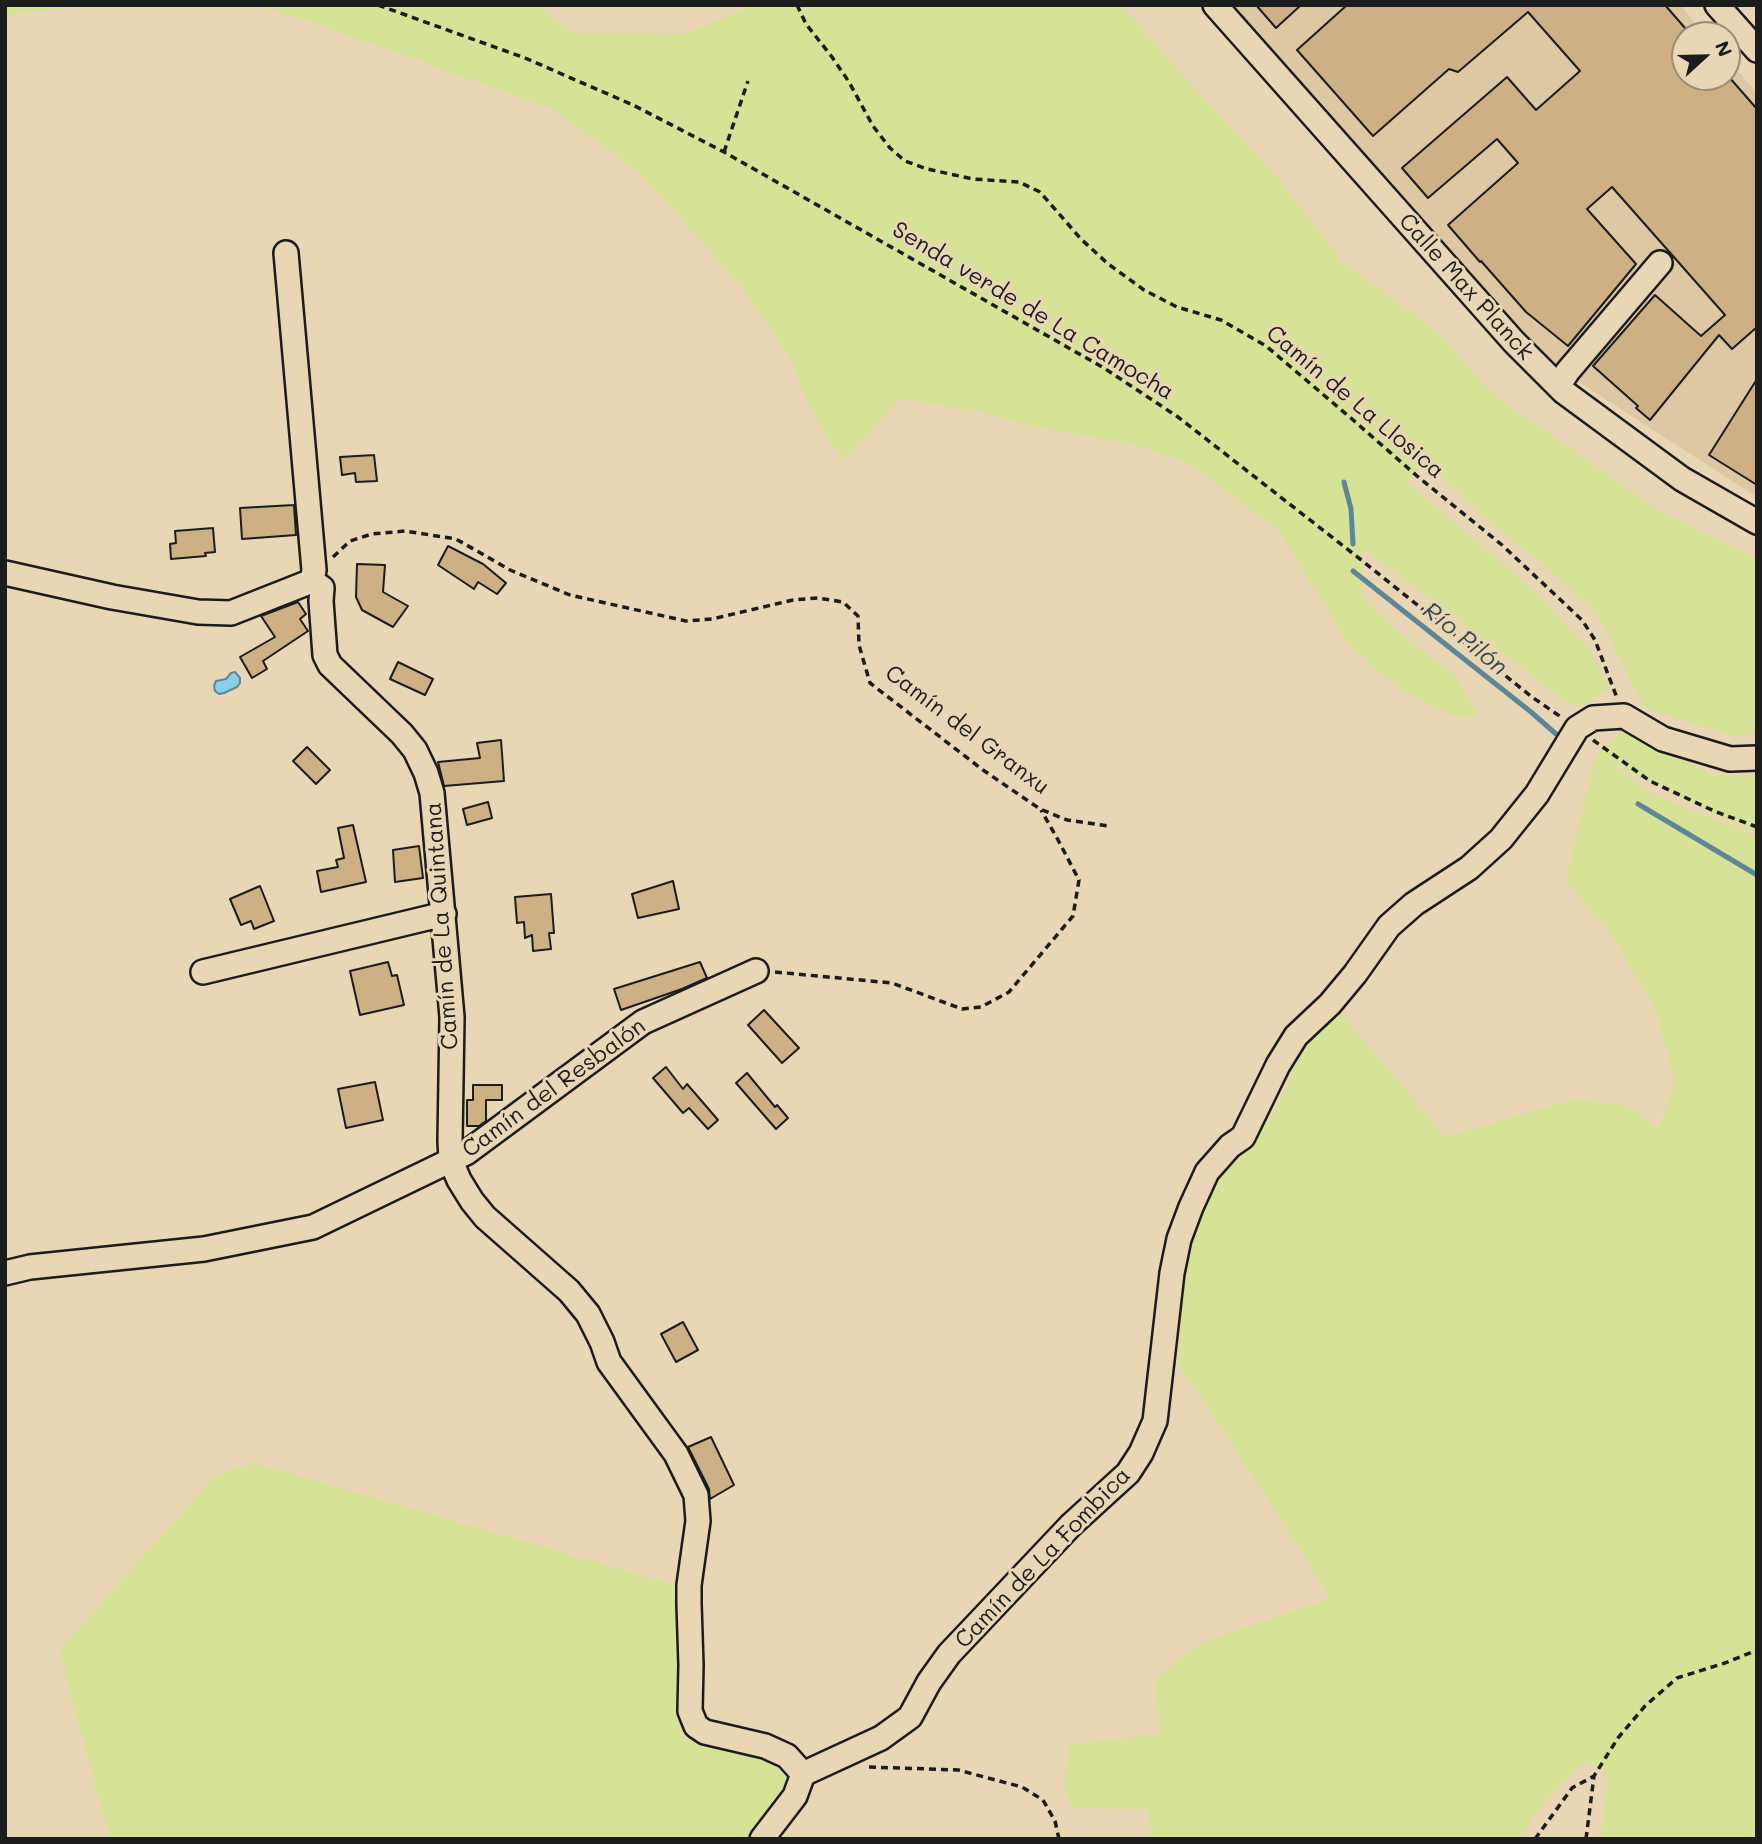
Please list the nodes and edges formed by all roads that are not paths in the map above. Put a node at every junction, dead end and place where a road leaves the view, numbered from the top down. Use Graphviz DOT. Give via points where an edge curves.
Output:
graph roads {
  1 [pos="1215,5"];
  2 [pos="1717,5"];
  3 [pos="1757,50"];
  4 [pos="286,253"];
  5 [pos="1660,263"];
  6 [pos="1558,386"];
  7 [pos="1757,522"];
  8 [pos="5,573"];
  9 [pos="317,585"];
  10 [pos="1757,758"];
  11 [pos="444,914"];
  12 [pos="757,971"];
  13 [pos="202,972"];
  14 [pos="452,1161"];
  15 [pos="5,1273"];
  16 [pos="803,1774"];
  17 [pos="762,1839"];
  1 -- 6 [label="street, Calle Max Planck"];
  2 -- 3 [label="street"];
  4 -- 9 [label="street, Camín de La Quintana"];
  5 -- 6 [label="street"];
  6 -- 7 [label="street, Calle Max Planck" via="1682,479"];
  8 -- 9 [label="street" via="112,597 220,613"];
  9 -- 11 [label="street, Camín de La Quintana" via="330,665 402,734 426,773"];
  10 -- 16 [label="street, Camín de La Fombica" via="1730,759 1663,739 1624,716 1593,718 1577,729 1501,839 1389,926 1347,984 1296,1036 1243,1137 1208,1172 1191,1207 1172,1273 1155,1421 1128,1473 1071,1525 948,1654 910,1717 881,1738"];
  11 -- 13 [label="street"];
  11 -- 14 [label="street, Camín de La Quintana" via="452,1017"];
  12 -- 14 [label="street, Camín del Resbalón" via="643,1022"];
  14 -- 15 [label="street, Camín del Resbalón" via="313,1227 204,1249 30,1266"];
  14 -- 16 [label="street, Camín de La Quintana" via="458,1180 485,1217 589,1314 609,1362 676,1454 696,1495 698,1521 689,1604 690,1711 696,1726 765,1746 787,1756"];
  16 -- 17 [label="street" via="795,1796"];
}
